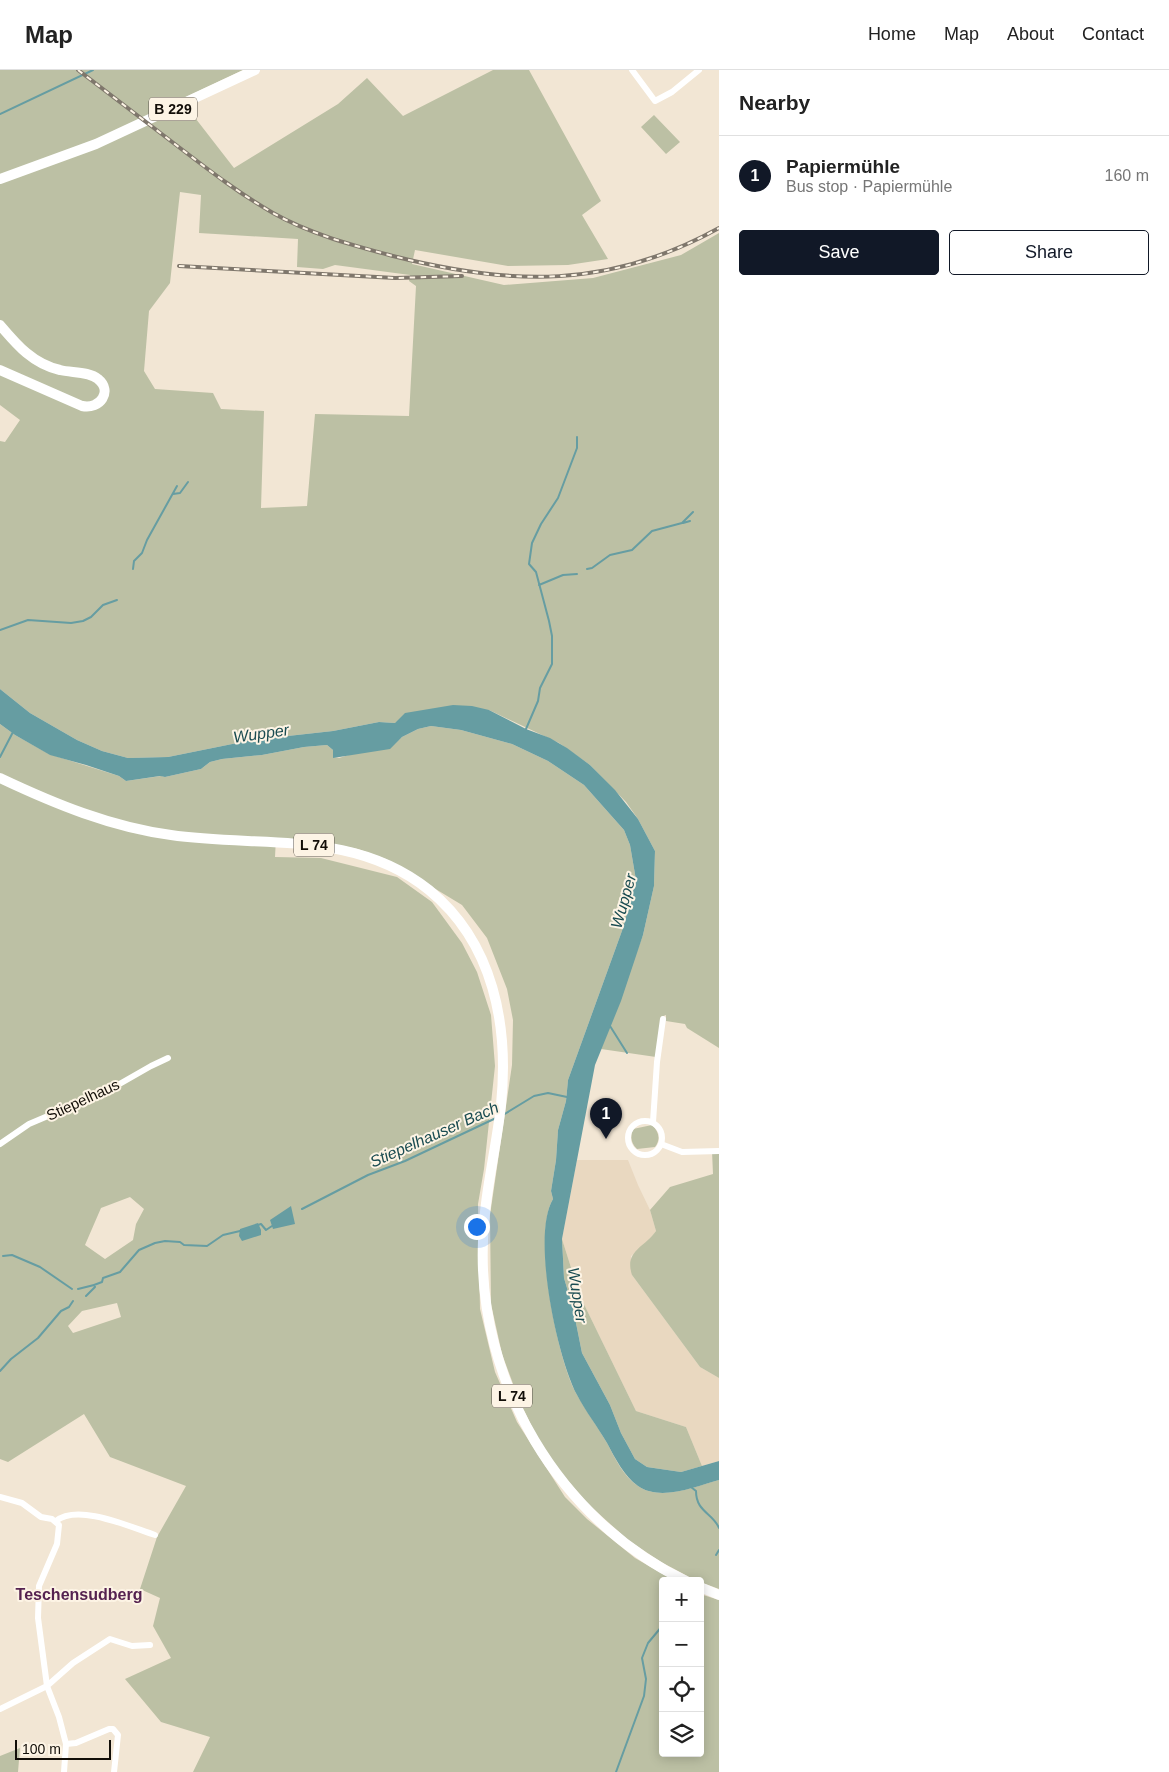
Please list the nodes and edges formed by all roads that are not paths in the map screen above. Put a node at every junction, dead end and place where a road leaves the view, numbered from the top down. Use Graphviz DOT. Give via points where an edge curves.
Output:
graph roads {
  1 [pos="256,70"];
  2 [pos="632,70"];
  3 [pos="699,70"];
  4 [pos="0,179"];
  5 [pos="0,325"];
  6 [pos="0,370"];
  7 [pos="0,778"];
  8 [pos="663,1018"];
  9 [pos="168,1058"];
  10 [pos="653,1122"];
  11 [pos="0,1144"];
  12 [pos="661,1144"];
  13 [pos="716,1151"];
  14 [pos="0,1497"];
  15 [pos="56,1521"];
  16 [pos="155,1535"];
  17 [pos="679,1577"];
  18 [pos="704,1589"];
  19 [pos="719,1595"];
  20 [pos="150,1645"];
  21 [pos="47,1686"];
  22 [pos="0,1709"];
  23 [pos="66,1744"];
  24 [pos="64,1772"];
  25 [pos="114,1772"];
  1 -- 4 [label="main road, B 229" via="104,141"];
  2 -- 3 [label="street" via="655,101"];
  5 -- 6 [label="main road" via="22,351 36,361 55,369 96,377 102,384 104,395 96,406 82,406"];
  7 -- 17 [label="main road, L 74" via="58,804 130,828 203,839 322,846 362,855 417,882 438,898 460,922 484,964 496,998 502,1032 501,1108 482,1242 484,1285 495,1346 508,1386 544,1456 586,1509 632,1549"];
  8 -- 10 [label="street"];
  9 -- 11 [label="street, Stiepelhaus" via="109,1090 29,1124"];
  10 -- 12 [label="street" via="661,1131"];
  10 -- 12 [label="street" via="642,1121 633,1125 628,1134 630,1145 638,1153 648,1154"];
  12 -- 13 [label="street" via="682,1152"];
  14 -- 15 [label="street" via="22,1503 41,1517"];
  15 -- 16 [label="street" via="62,1516 89,1515"];
  15 -- 21 [label="street" via="59,1525 57,1544 39,1586 38,1618"];
  18 -- 19 [label="main road"];
  20 -- 21 [label="street" via="132,1646 110,1639 73,1663"];
  21 -- 22 [label="street"];
  21 -- 23 [label="street"];
  23 -- 24 [label="street"];
  23 -- 25 [label="street" via="113,1729 118,1735"];
}
